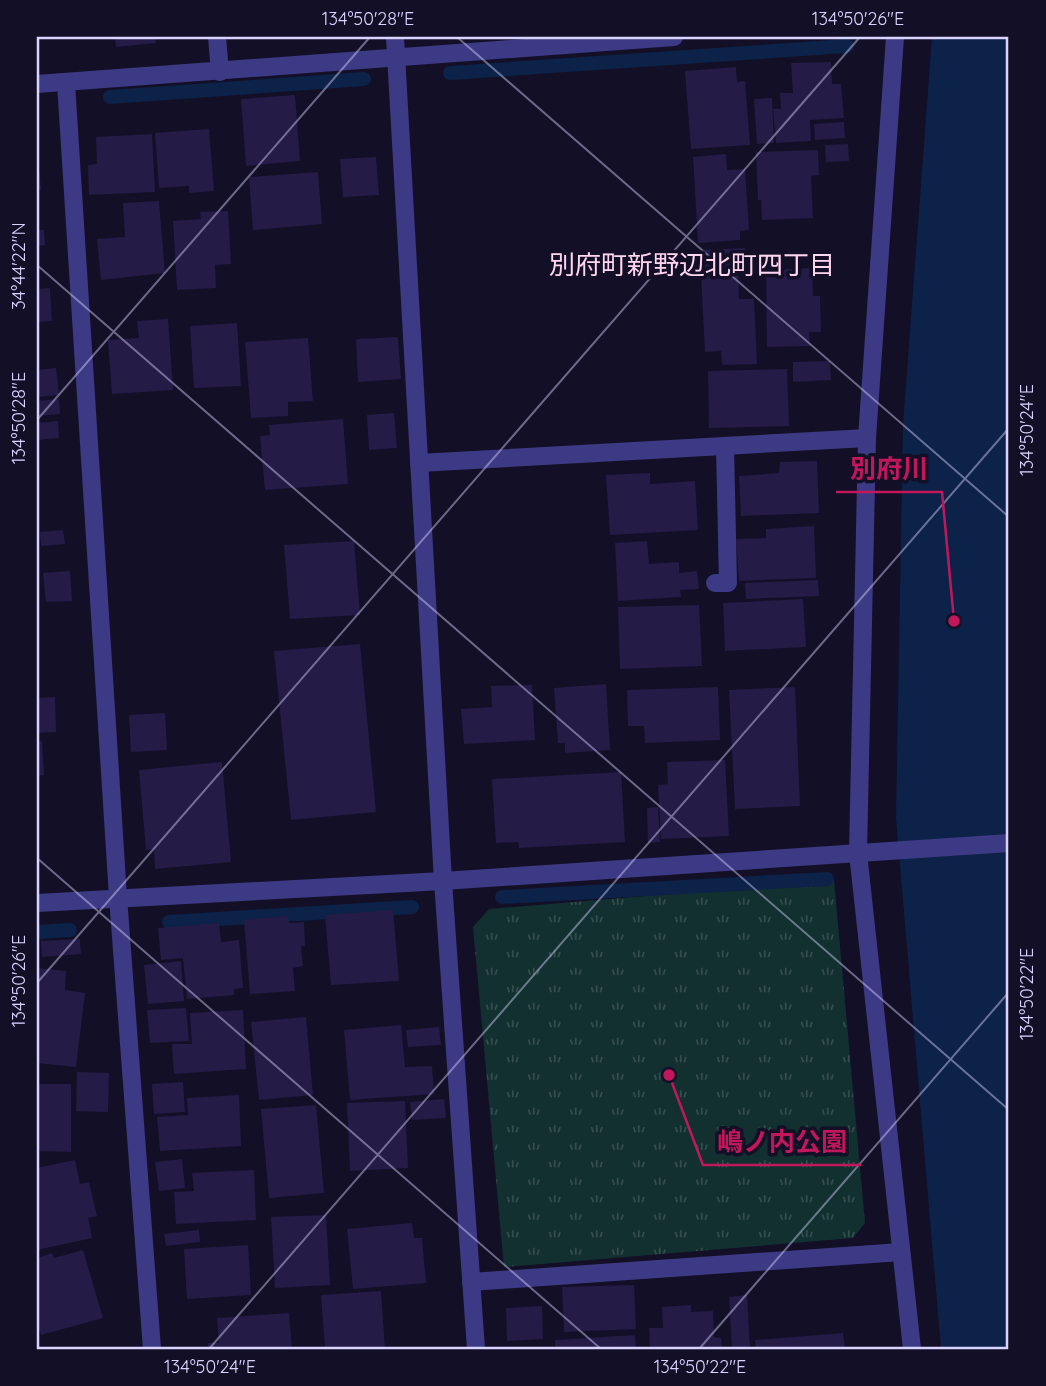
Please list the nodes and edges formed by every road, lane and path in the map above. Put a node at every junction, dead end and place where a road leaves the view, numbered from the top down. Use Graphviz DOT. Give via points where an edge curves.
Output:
graph roads {
  1 [pos="217,37"];
  2 [pos="395,37"];
  3 [pos="674,37"];
  4 [pos="895,37"];
  5 [pos="397,58"];
  6 [pos="220,72"];
  7 [pos="66,83"];
  8 [pos="37,84"];
  9 [pos="867,438"];
  10 [pos="725,446"];
  11 [pos="419,463"];
  12 [pos="715,583"];
  13 [pos="1009,843"];
  14 [pos="858,853"];
  15 [pos="443,881"];
  16 [pos="118,897"];
  17 [pos="37,903"];
  18 [pos="901,1252"];
  19 [pos="471,1282"];
  20 [pos="152,1349"];
  21 [pos="476,1349"];
  22 [pos="912,1349"];
  1 -- 6 [label="street"];
  2 -- 5 [label="street"];
  3 -- 5 [label="street"];
  4 -- 9 [label="street"];
  5 -- 6 [label="street"];
  5 -- 11 [label="street"];
  6 -- 7 [label="street"];
  7 -- 8 [label="street"];
  7 -- 16 [label="street"];
  9 -- 10 [label="street"];
  9 -- 14 [label="street"];
  10 -- 11 [label="street"];
  10 -- 12 [label="street" via="728,583"];
  11 -- 15 [label="street"];
  13 -- 14 [label="street"];
  14 -- 15 [label="street"];
  14 -- 18 [label="street"];
  15 -- 16 [label="street"];
  15 -- 19 [label="street"];
  16 -- 17 [label="street"];
  16 -- 20 [label="street"];
  18 -- 19 [label="street"];
  18 -- 22 [label="street"];
  19 -- 21 [label="street"];
}
